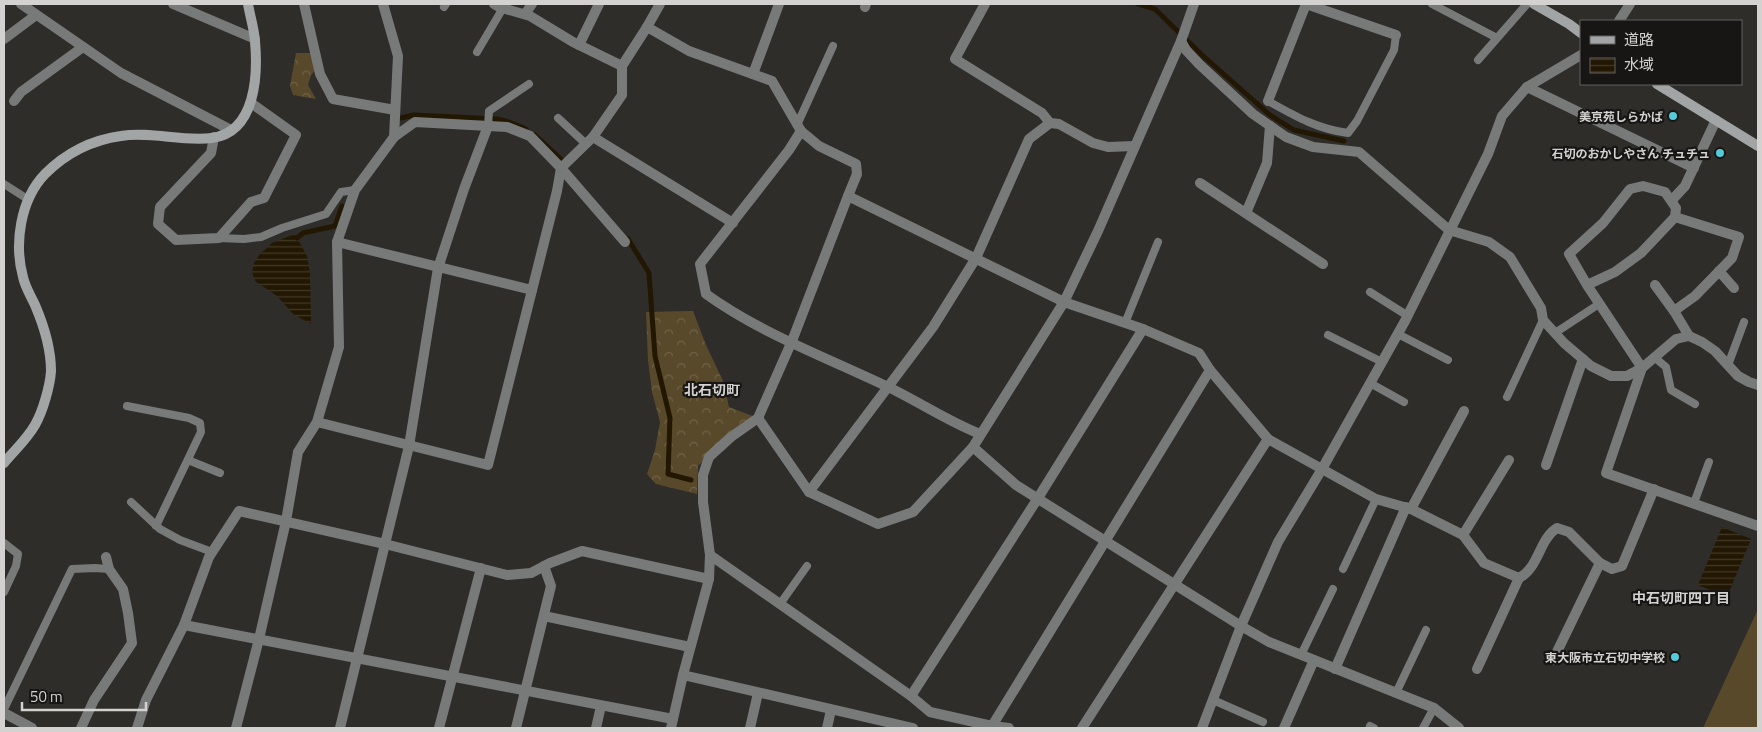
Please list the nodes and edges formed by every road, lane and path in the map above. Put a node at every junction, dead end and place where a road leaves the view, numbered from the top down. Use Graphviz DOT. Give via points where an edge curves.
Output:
graph roads {
  1 [pos="21,4"];
  2 [pos="173,4"];
  3 [pos="248,4"];
  4 [pos="304,4"];
  5 [pos="383,4"];
  6 [pos="532,4"];
  7 [pos="599,4"];
  8 [pos="660,4"];
  9 [pos="779,4"];
  10 [pos="985,4"];
  11 [pos="1194,4"];
  12 [pos="1306,4"];
  13 [pos="1432,4"];
  14 [pos="1527,4"];
  15 [pos="1534,4"];
  16 [pos="1630,4"];
  17 [pos="499,6"];
  18 [pos="525,14"];
  19 [pos="36,15"];
  20 [pos="1620,20"];
  21 [pos="647,27"];
  22 [pos="1580,32"];
  23 [pos="1396,35"];
  24 [pos="4,38"];
  25 [pos="1497,38"];
  26 [pos="255,39"];
  27 [pos="1181,41"];
  28 [pos="579,45"];
  29 [pos="832,46"];
  30 [pos="83,47"];
  31 [pos="477,52"];
  32 [pos="1580,56"];
  33 [pos="1478,60"];
  34 [pos="622,66"];
  35 [pos="754,74"];
  36 [pos="529,84"];
  37 [pos="1659,85"];
  38 [pos="1527,87"];
  39 [pos="14,101"];
  40 [pos="1268,101"];
  41 [pos="251,103"];
  42 [pos="395,110"];
  43 [pos="558,118"];
  44 [pos="1716,120"];
  45 [pos="1050,123"];
  46 [pos="488,126"];
  47 [pos="1270,126"];
  48 [pos="799,128"];
  49 [pos="231,130"];
  50 [pos="394,137"];
  51 [pos="214,138"];
  52 [pos="590,140"];
  53 [pos="1134,146"];
  54 [pos="1758,146"];
  55 [pos="561,168"];
  56 [pos="1694,168"];
  57 [pos="4,184"];
  58 [pos="1200,184"];
  59 [pos="355,190"];
  60 [pos="848,196"];
  61 [pos="29,200"];
  62 [pos="1672,200"];
  63 [pos="1246,214"];
  64 [pos="1675,217"];
  65 [pos="733,223"];
  66 [pos="1449,230"];
  67 [pos="219,238"];
  68 [pos="337,242"];
  69 [pos="625,242"];
  70 [pos="1158,242"];
  71 [pos="976,258"];
  72 [pos="1323,264"];
  73 [pos="438,268"];
  74 [pos="1719,271"];
  75 [pos="1655,285"];
  76 [pos="1587,286"];
  77 [pos="1734,288"];
  78 [pos="532,290"];
  79 [pos="1370,292"];
  80 [pos="1064,302"];
  81 [pos="1600,304"];
  82 [pos="1674,311"];
  83 [pos="1408,316"];
  84 [pos="1543,320"];
  85 [pos="1744,322"];
  86 [pos="1125,323"];
  87 [pos="1143,329"];
  88 [pos="1555,333"];
  89 [pos="1398,334"];
  90 [pos="1328,335"];
  91 [pos="1689,336"];
  92 [pos="792,342"];
  93 [pos="1654,357"];
  94 [pos="1583,359"];
  95 [pos="1448,360"];
  96 [pos="1382,362"];
  97 [pos="1728,365"];
  98 [pos="1642,368"];
  99 [pos="1210,370"];
  100 [pos="1370,383"];
  101 [pos="1758,385"];
  102 [pos="888,387"];
  103 [pos="1507,397"];
  104 [pos="1404,402"];
  105 [pos="1695,404"];
  106 [pos="127,406"];
  107 [pos="1464,411"];
  108 [pos="758,418"];
  109 [pos="317,422"];
  110 [pos="980,434"];
  111 [pos="1268,439"];
  112 [pos="409,446"];
  113 [pos="973,447"];
  114 [pos="188,460"];
  115 [pos="1509,460"];
  116 [pos="4,462"];
  117 [pos="1709,462"];
  118 [pos="1546,465"];
  119 [pos="1322,469"];
  120 [pos="220,473"];
  121 [pos="1654,489"];
  122 [pos="809,492"];
  123 [pos="1038,498"];
  124 [pos="1376,499"];
  125 [pos="131,502"];
  126 [pos="1694,503"];
  127 [pos="1408,508"];
  128 [pos="286,522"];
  129 [pos="156,526"];
  130 [pos="1758,526"];
  131 [pos="1463,534"];
  132 [pos="1106,541"];
  133 [pos="4,543"];
  134 [pos="385,544"];
  135 [pos="212,552"];
  136 [pos="710,555"];
  137 [pos="106,557"];
  138 [pos="1600,563"];
  139 [pos="544,566"];
  140 [pos="807,566"];
  141 [pos="481,568"];
  142 [pos="1343,568"];
  143 [pos="109,569"];
  144 [pos="708,578"];
  145 [pos="1520,578"];
  146 [pos="1175,585"];
  147 [pos="1333,589"];
  148 [pos="4,592"];
  149 [pos="780,604"];
  150 [pos="544,616"];
  151 [pos="184,625"];
  152 [pos="1241,626"];
  153 [pos="1426,630"];
  154 [pos="260,639"];
  155 [pos="690,647"];
  156 [pos="1301,655"];
  157 [pos="357,658"];
  158 [pos="1314,660"];
  159 [pos="1553,660"];
  160 [pos="1335,668"];
  161 [pos="1477,669"];
  162 [pos="683,675"];
  163 [pos="452,677"];
  164 [pos="525,690"];
  165 [pos="758,693"];
  166 [pos="1396,693"];
  167 [pos="911,696"];
  168 [pos="1213,700"];
  169 [pos="601,706"];
  170 [pos="1434,708"];
  171 [pos="4,709"];
  172 [pos="831,710"];
  173 [pos="4,713"];
  174 [pos="1263,722"];
  175 [pos="672,724"];
  176 [pos="991,727"];
  177 [pos="32,728"];
  178 [pos="81,728"];
  179 [pos="137,728"];
  180 [pos="236,728"];
  181 [pos="340,728"];
  182 [pos="439,728"];
  183 [pos="516,728"];
  184 [pos="596,728"];
  185 [pos="750,728"];
  186 [pos="827,728"];
  187 [pos="905,728"];
  188 [pos="1009,728"];
  189 [pos="1082,728"];
  190 [pos="1202,728"];
  191 [pos="1284,728"];
  192 [pos="1423,728"];
  193 [pos="1459,728"];
  1 -- 19 [label="street"];
  2 -- 26 [label="street"];
  3 -- 26 [label="street"];
  4 -- 42 [label="street" via="320,74 334,99"];
  5 -- 42 [label="street" via="398,56"];
  6 -- 18 [label="street"];
  7 -- 28 [label="street"];
  8 -- 21 [label="street"];
  9 -- 35 [label="street"];
  10 -- 45 [label="street" via="955,59 1042,114"];
  11 -- 27 [label="street"];
  12 -- 23 [label="street"];
  12 -- 40 [label="street"];
  13 -- 25 [label="lane"];
  14 -- 25 [label="lane"];
  15 -- 22 [label="street"];
  16 -- 20 [label="street"];
  17 -- 18 [label="street"];
  17 -- 31 [label="lane"];
  18 -- 28 [label="street"];
  19 -- 24 [label="street"];
  19 -- 30 [label="street"];
  21 -- 34 [label="street"];
  21 -- 35 [label="street" via="689,51"];
  23 -- 40 [label="lane" via="1394,50 1348,133 1306,122"];
  25 -- 33 [label="lane"];
  26 -- 41 [label="street"];
  27 -- 47 [label="street" via="1199,64"];
  27 -- 53 [label="street"];
  28 -- 34 [label="street"];
  29 -- 48 [label="lane"];
  30 -- 39 [label="street" via="21,92"];
  30 -- 49 [label="street" via="121,73"];
  32 -- 38 [label="street"];
  34 -- 52 [label="street" via="622,94"];
  35 -- 48 [label="street" via="772,81"];
  36 -- 46 [label="lane" via="489,112"];
  37 -- 44 [label="street"];
  38 -- 56 [label="street"];
  38 -- 66 [label="street" via="1502,116 1488,154"];
  41 -- 49 [label="street" via="244,117"];
  41 -- 67 [label="street" via="296,135 264,198 250,202"];
  42 -- 50 [label="street"];
  43 -- 52 [label="lane"];
  44 -- 54 [label="street"];
  44 -- 56 [label="street"];
  45 -- 53 [label="street" via="1059,124 1093,143 1108,147"];
  45 -- 71 [label="street" via="1029,139"];
  46 -- 50 [label="street" via="415,122"];
  46 -- 55 [label="street" via="507,127 530,136"];
  46 -- 73 [label="street"];
  47 -- 63 [label="street" via="1267,163"];
  47 -- 66 [label="street" via="1286,137 1313,147 1359,152"];
  48 -- 60 [label="street" via="819,146 856,164 857,174"];
  48 -- 65 [label="street" via="790,150"];
  49 -- 51 [label="street"];
  50 -- 59 [label="street"];
  51 -- 61 [label="street" via="124,135 98,140 75,151 46,174"];
  51 -- 67 [label="street" via="210,153 160,207 158,224 176,240"];
  52 -- 55 [label="street"];
  52 -- 65 [label="street"];
  53 -- 80 [label="street"];
  55 -- 69 [label="street"];
  55 -- 78 [label="street"];
  56 -- 62 [label="street" via="1685,186"];
  57 -- 61 [label="lane"];
  58 -- 63 [label="street"];
  59 -- 67 [label="lane" via="341,192 326,214 261,237"];
  59 -- 68 [label="street"];
  60 -- 71 [label="street"];
  60 -- 92 [label="street"];
  61 -- 116 [label="street" via="19,235 19,255 23,278 42,322 51,371 48,392 36,424"];
  62 -- 64 [label="street" via="1676,208"];
  62 -- 76 [label="street" via="1665,192 1643,186 1630,188 1603,223 1569,254"];
  63 -- 72 [label="street"];
  64 -- 74 [label="street" via="1739,237 1732,258"];
  64 -- 76 [label="street" via="1641,253 1615,272"];
  65 -- 92 [label="street" via="700,264 706,294 731,312"];
  66 -- 83 [label="street"];
  66 -- 84 [label="street" via="1489,242 1510,257 1541,308"];
  68 -- 73 [label="street"];
  68 -- 109 [label="street" via="339,347"];
  70 -- 86 [label="lane"];
  71 -- 80 [label="street"];
  71 -- 102 [label="street" via="933,327"];
  73 -- 78 [label="street"];
  73 -- 112 [label="street"];
  74 -- 77 [label="street"];
  74 -- 82 [label="street" via="1695,296"];
  75 -- 82 [label="street"];
  76 -- 81 [label="street"];
  78 -- 112 [label="street" via="488,465"];
  79 -- 83 [label="lane"];
  80 -- 86 [label="street"];
  80 -- 110 [label="street"];
  81 -- 88 [label="lane"];
  81 -- 98 [label="street"];
  82 -- 91 [label="street"];
  83 -- 89 [label="street"];
  84 -- 88 [label="street"];
  84 -- 103 [label="lane"];
  85 -- 97 [label="lane"];
  86 -- 87 [label="street"];
  87 -- 99 [label="street" via="1199,353"];
  87 -- 123 [label="street"];
  88 -- 94 [label="street"];
  89 -- 95 [label="lane"];
  89 -- 96 [label="street"];
  90 -- 96 [label="lane"];
  91 -- 93 [label="street" via="1676,339"];
  91 -- 97 [label="street" via="1715,351"];
  92 -- 102 [label="street"];
  92 -- 108 [label="street"];
  93 -- 98 [label="street"];
  93 -- 105 [label="lane" via="1666,367 1671,390"];
  94 -- 98 [label="street" via="1611,376 1627,376"];
  94 -- 118 [label="street"];
  96 -- 100 [label="street"];
  97 -- 101 [label="street" via="1738,376"];
  98 -- 121 [label="street" via="1606,473"];
  99 -- 111 [label="street"];
  99 -- 132 [label="street"];
  100 -- 104 [label="lane"];
  100 -- 119 [label="street"];
  102 -- 110 [label="street"];
  102 -- 122 [label="street"];
  106 -- 114 [label="lane" via="189,418 200,424 202,432"];
  107 -- 127 [label="street"];
  108 -- 122 [label="street"];
  108 -- 136 [label="street" via="709,458 702,475"];
  109 -- 112 [label="street"];
  109 -- 128 [label="street" via="298,452"];
  110 -- 113 [label="street"];
  111 -- 119 [label="street"];
  111 -- 146 [label="street"];
  112 -- 134 [label="street"];
  113 -- 122 [label="street" via="913,512 878,524"];
  113 -- 123 [label="street" via="1016,485"];
  114 -- 120 [label="lane"];
  114 -- 129 [label="lane"];
  115 -- 131 [label="street"];
  117 -- 126 [label="lane"];
  119 -- 124 [label="street"];
  119 -- 152 [label="street" via="1278,542"];
  121 -- 126 [label="street"];
  121 -- 138 [label="street" via="1622,566 1612,569"];
  123 -- 132 [label="street"];
  123 -- 167 [label="street"];
  124 -- 127 [label="street"];
  124 -- 142 [label="lane"];
  125 -- 129 [label="lane"];
  126 -- 130 [label="street"];
  127 -- 131 [label="street"];
  127 -- 160 [label="street"];
  128 -- 134 [label="street"];
  128 -- 135 [label="street" via="239,511"];
  128 -- 154 [label="street"];
  129 -- 135 [label="lane" via="180,540"];
  131 -- 145 [label="street" via="1484,563"];
  132 -- 146 [label="street"];
  132 -- 176 [label="street"];
  133 -- 148 [label="lane" via="18,554"];
  134 -- 141 [label="street"];
  134 -- 157 [label="street"];
  135 -- 151 [label="street"];
  136 -- 144 [label="street"];
  136 -- 149 [label="street"];
  137 -- 143 [label="street"];
  138 -- 145 [label="street" via="1569,532 1558,528 1550,532 1528,574"];
  138 -- 159 [label="street"];
  139 -- 141 [label="street" via="532,573 507,575"];
  139 -- 144 [label="street" via="582,552"];
  139 -- 150 [label="street" via="551,586"];
  140 -- 149 [label="lane"];
  141 -- 163 [label="street"];
  143 -- 171 [label="lane" via="72,569"];
  143 -- 178 [label="street" via="123,589 132,643 94,700"];
  144 -- 155 [label="street"];
  145 -- 161 [label="street"];
  146 -- 152 [label="street"];
  146 -- 189 [label="street"];
  147 -- 156 [label="lane"];
  149 -- 167 [label="street"];
  150 -- 155 [label="street"];
  150 -- 164 [label="street"];
  151 -- 154 [label="street"];
  151 -- 179 [label="street" via="146,700"];
  152 -- 156 [label="street"];
  152 -- 168 [label="street"];
  153 -- 166 [label="lane"];
  154 -- 157 [label="street"];
  154 -- 180 [label="street"];
  155 -- 162 [label="street"];
  156 -- 158 [label="street"];
  157 -- 163 [label="street"];
  157 -- 181 [label="street"];
  158 -- 160 [label="street"];
  158 -- 191 [label="street"];
  160 -- 166 [label="street"];
  162 -- 165 [label="street"];
  162 -- 175 [label="street"];
  163 -- 164 [label="street"];
  163 -- 182 [label="street"];
  164 -- 169 [label="street"];
  164 -- 183 [label="street"];
  165 -- 172 [label="street"];
  165 -- 185 [label="street"];
  166 -- 170 [label="street"];
  167 -- 176 [label="street" via="930,712"];
  168 -- 174 [label="lane"];
  168 -- 190 [label="street"];
  169 -- 175 [label="street"];
  169 -- 184 [label="street"];
  170 -- 192 [label="lane"];
  170 -- 193 [label="street"];
  172 -- 186 [label="street"];
  172 -- 187 [label="street"];
  173 -- 177 [label="street"];
  176 -- 188 [label="street"];
}
